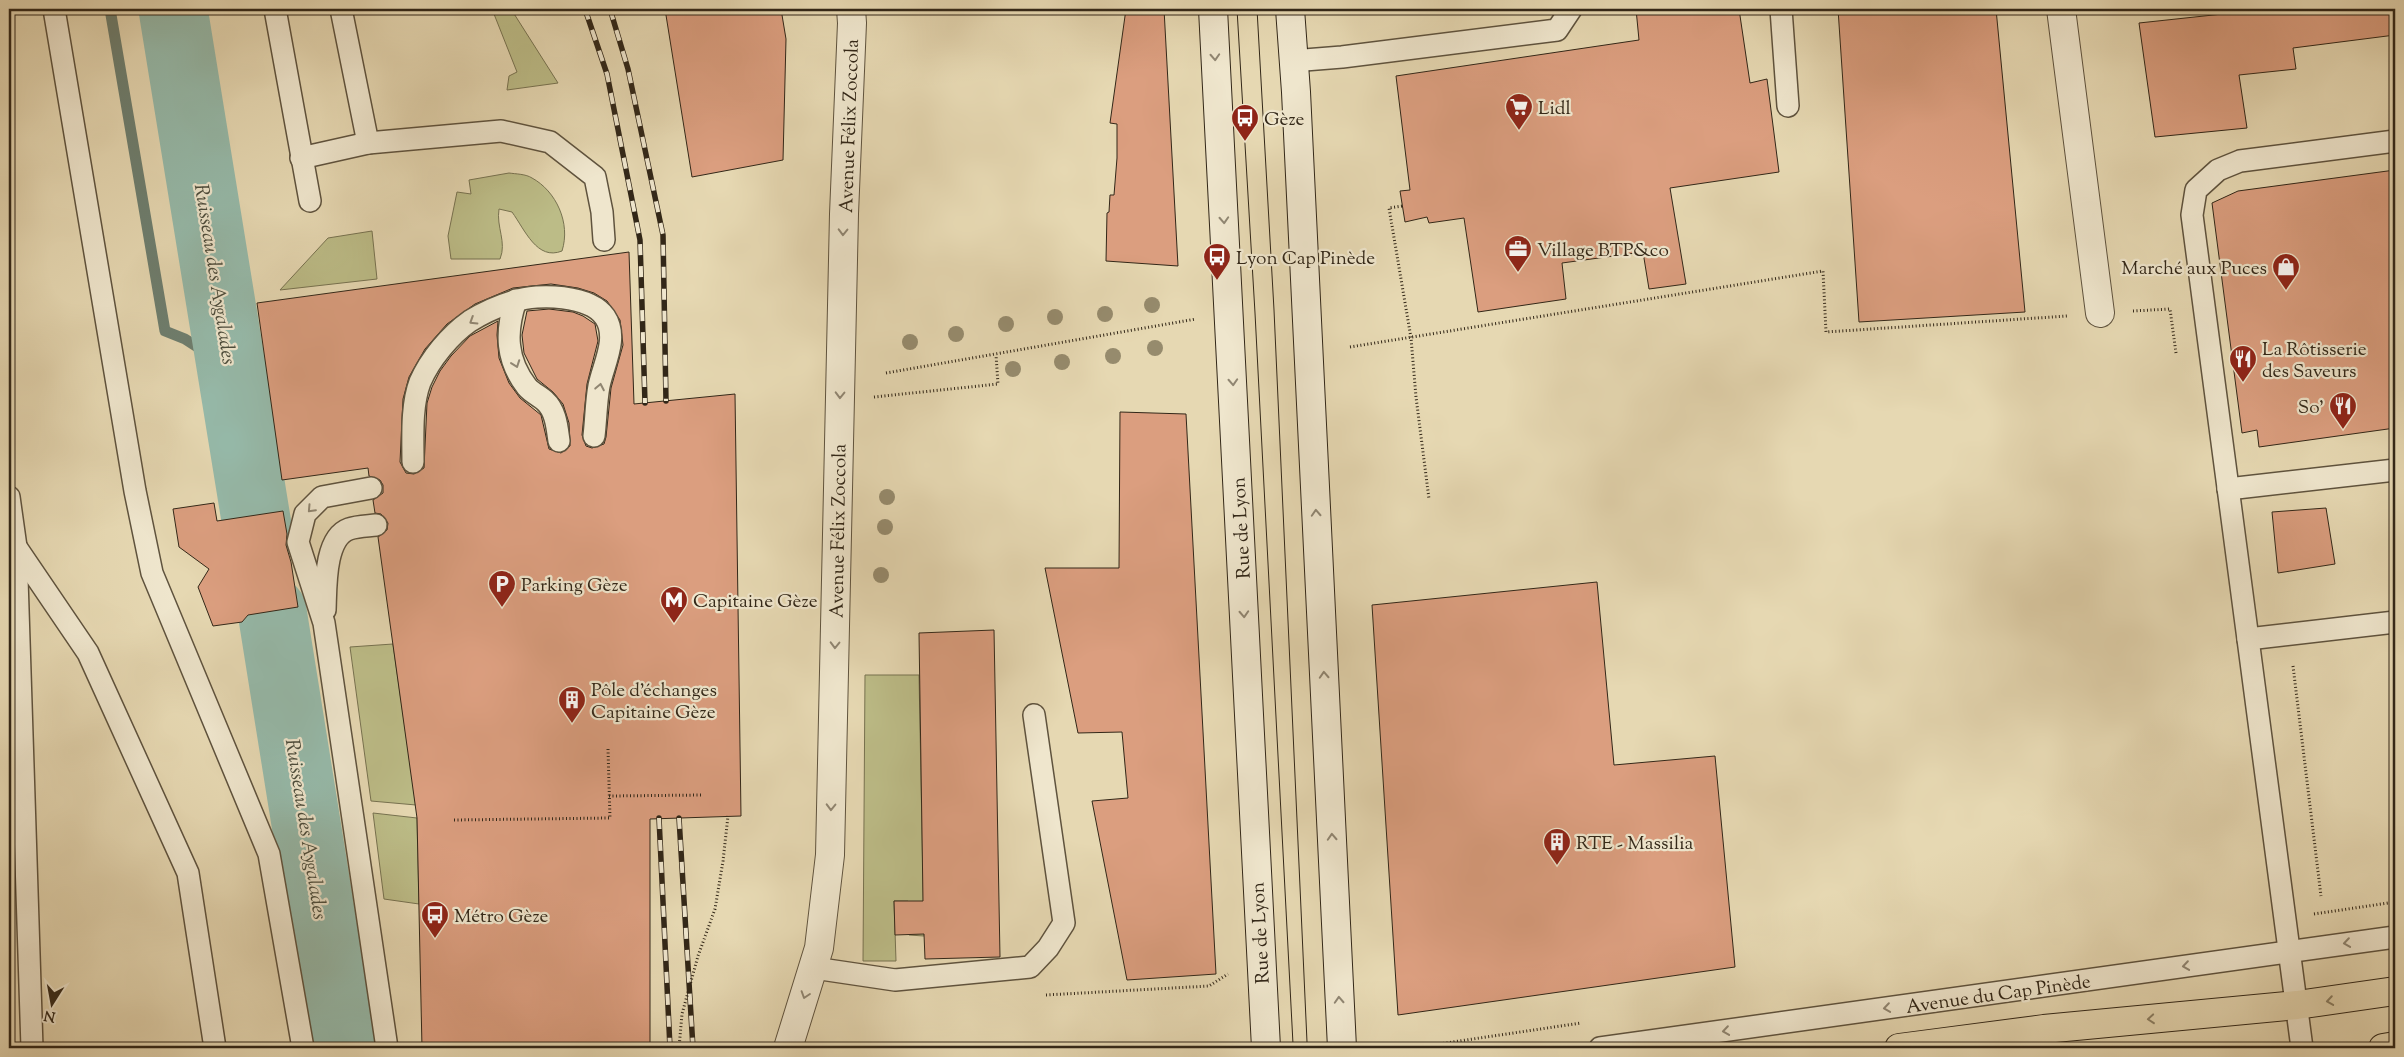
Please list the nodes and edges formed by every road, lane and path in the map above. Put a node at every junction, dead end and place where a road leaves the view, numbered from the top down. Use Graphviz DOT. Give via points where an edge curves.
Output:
graph roads {
  1 [pos="54,9"];
  2 [pos="275,9"];
  3 [pos="342,9"];
  4 [pos="850,9"];
  5 [pos="1213,9"];
  6 [pos="1290,9"];
  7 [pos="1571,9"];
  8 [pos="1781,9"];
  9 [pos="2061,9"];
  10 [pos="1292,61"];
  11 [pos="1788,106"];
  12 [pos="2395,141"];
  13 [pos="368,143"];
  14 [pos="302,158"];
  15 [pos="310,201"];
  16 [pos="1402,206"];
  17 [pos="604,240"];
  18 [pos="516,300"];
  19 [pos="2100,313"];
  20 [pos="1230,316"];
  21 [pos="1412,338"];
  22 [pos="1350,347"];
  23 [pos="996,355"];
  24 [pos="2177,357"];
  25 [pos="886,373"];
  26 [pos="886,397"];
  27 [pos="594,436"];
  28 [pos="559,440"];
  29 [pos="413,462"];
  30 [pos="2395,470"];
  31 [pos="371,488"];
  32 [pos="2228,489"];
  33 [pos="9,497"];
  34 [pos="1429,499"];
  35 [pos="376,525"];
  36 [pos="16,546"];
  37 [pos="2395,622"];
  38 [pos="324,623"];
  39 [pos="2289,636"];
  40 [pos="2248,639"];
  41 [pos="1034,715"];
  42 [pos="608,749"];
  43 [pos="703,795"];
  44 [pos="610,796"];
  45 [pos="728,816"];
  46 [pos="454,820"];
  47 [pos="2322,896"];
  48 [pos="2395,937"];
  49 [pos="2290,951"];
  50 [pos="814,968"];
  51 [pos="1230,983"];
  52 [pos="2395,991"];
  53 [pos="1043,995"];
  54 [pos="2297,1006"];
  55 [pos="2395,1046"];
  56 [pos="32,1048"];
  57 [pos="215,1048"];
  58 [pos="303,1048"];
  59 [pos="387,1048"];
  60 [pos="679,1048"];
  61 [pos="788,1048"];
  62 [pos="1266,1048"];
  63 [pos="1342,1048"];
  64 [pos="1600,1048"];
  65 [pos="1899,1048"];
  66 [pos="2302,1048"];
  67 [pos="2383,1048"];
  1 -- 58 [label="lane" via="135,492 152,574 269,854"];
  2 -- 14 [label="lane"];
  3 -- 13 [label="lane"];
  4 -- 50 [label="street, Avenue Félix Zoccola, one-way" via="830,855"];
  5 -- 20 [label="street, Rue de Lyon, one-way"];
  6 -- 10 [label="street"];
  7 -- 10 [label="lane" via="1557,30"];
  8 -- 11 [label="lane"];
  9 -- 19 [label="street"];
  63 -- 10 [label="street, one-way"];
  12 -- 32 [label="lane" via="2240,161 2218,170 2196,190 2192,215"];
  13 -- 14 [label="lane"];
  13 -- 17 [label="lane" via="501,131 550,142 595,177"];
  14 -- 15 [label="lane"];
  16 -- 21 [label="path" via="1389,208"];
  27 -- 18 [label="lane, one-way" via="599,386 608,358 610,337 605,317 590,304 562,297"];
  18 -- 28 [label="lane, one-way" via="509,322 508,342 516,368 528,388 547,402 556,420"];
  18 -- 29 [label="lane, one-way" via="470,321 440,349 420,383 414,419"];
  19 -- 21 [label="path" via="1826,332 1823,271"];
  19 -- 24 [label="path" via="2170,309"];
  20 -- 23 [label="path"];
  20 -- 62 [label="street, Rue de Lyon, one-way"];
  21 -- 22 [label="path"];
  21 -- 34 [label="path"];
  23 -- 25 [label="path"];
  23 -- 26 [label="path" via="998,384"];
  30 -- 32 [label="lane"];
  31 -- 38 [label="lane, one-way" via="322,497 305,514 298,542"];
  32 -- 40 [label="lane"];
  33 -- 36 [label="lane"];
  35 -- 38 [label="lane" via="348,529 333,545 327,565"];
  36 -- 56 [label="lane"];
  36 -- 57 [label="lane" via="88,653 188,873"];
  37 -- 39 [label="lane"];
  38 -- 59 [label="lane"];
  39 -- 40 [label="lane"];
  39 -- 47 [label="path"];
  40 -- 49 [label="lane"];
  41 -- 50 [label="lane" via="1064,922 1048,948 1030,967 896,980"];
  42 -- 44 [label="path"];
  43 -- 44 [label="path"];
  44 -- 46 [label="path" via="610,818"];
  45 -- 60 [label="path, bridge" via="714,909 682,1014"];
  48 -- 49 [label="lane, Avenue du Cap Pinède, one-way"];
  49 -- 54 [label="lane"];
  49 -- 64 [label="lane, Avenue du Cap Pinède, one-way"];
  50 -- 61 [label="street, Avenue Félix Zoccola, one-way"];
  51 -- 53 [label="path" via="1229,974 1209,986"];
  52 -- 54 [label="main road, one-way"];
  54 -- 65 [label="main road, one-way" via="2044,1028"];
  54 -- 66 [label="lane"];
  55 -- 67 [label="main road"];
}
